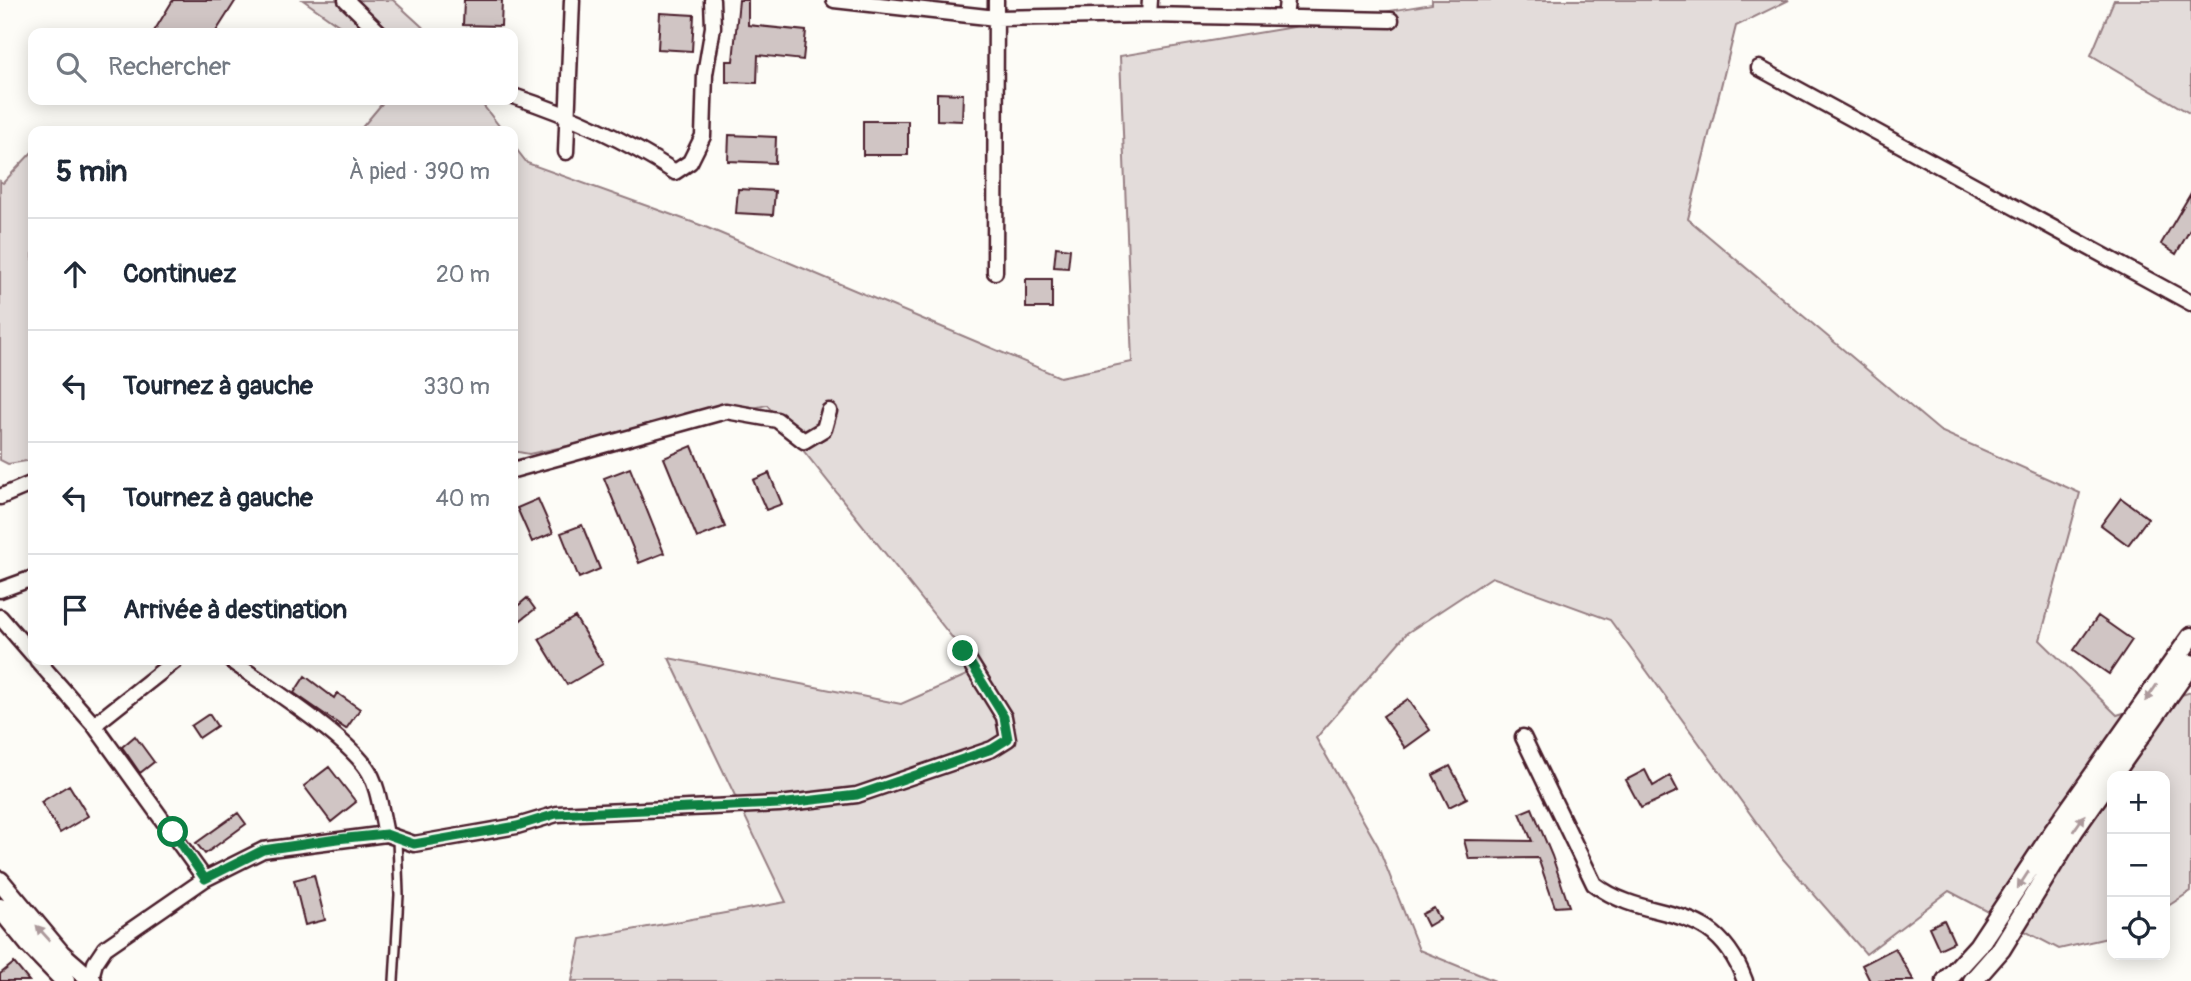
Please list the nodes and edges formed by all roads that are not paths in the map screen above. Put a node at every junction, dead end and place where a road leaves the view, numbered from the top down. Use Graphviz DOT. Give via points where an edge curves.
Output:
graph roads {
  1 [pos="346,0"];
  2 [pos="572,0"];
  3 [pos="712,0"];
  4 [pos="834,0"];
  5 [pos="996,0"];
  6 [pos="1150,0"];
  7 [pos="1287,0"];
  8 [pos="853,1"];
  9 [pos="1149,15"];
  10 [pos="996,18"];
  11 [pos="1285,18"];
  12 [pos="1391,20"];
  13 [pos="375,28"];
  14 [pos="1759,68"];
  15 [pos="518,98"];
  16 [pos="567,116"];
  17 [pos="566,152"];
  18 [pos="995,272"];
  19 [pos="2191,303"];
  20 [pos="830,411"];
  21 [pos="518,469"];
  22 [pos="28,485"];
  23 [pos="0,497"];
  24 [pos="28,580"];
  25 [pos="0,590"];
  26 [pos="0,617"];
  27 [pos="2191,637"];
  28 [pos="28,650"];
  29 [pos="963,651"];
  30 [pos="2191,664"];
  31 [pos="41,665"];
  32 [pos="170,665"];
  33 [pos="237,665"];
  34 [pos="94,725"];
  35 [pos="1523,737"];
  36 [pos="392,836"];
  37 [pos="205,879"];
  38 [pos="0,881"];
  39 [pos="0,908"];
  40 [pos="65,981"];
  41 [pos="91,981"];
  42 [pos="394,981"];
  43 [pos="1745,981"];
  44 [pos="1946,981"];
  45 [pos="1973,981"];
  1 -- 13 [label="street"];
  2 -- 16 [label="street"];
  3 -- 16 [label="street" via="703,136 690,162 675,172 638,148"];
  4 -- 8 [label="street"];
  5 -- 10 [label="street"];
  6 -- 9 [label="street"];
  7 -- 11 [label="street"];
  8 -- 10 [label="street"];
  9 -- 10 [label="street"];
  9 -- 11 [label="street"];
  10 -- 18 [label="street"];
  11 -- 12 [label="street"];
  14 -- 19 [label="street"];
  15 -- 16 [label="street"];
  16 -- 17 [label="street"];
  20 -- 21 [label="street" via="824,429 804,441 777,420 726,411"];
  22 -- 23 [label="street"];
  24 -- 25 [label="street"];
  26 -- 28 [label="street"];
  27 -- 44 [label="street, one-way" via="1978,946"];
  29 -- 36 [label="street" via="1004,717 1008,739 929,772 857,795 779,804 556,814 517,826 414,844"];
  45 -- 30 [label="street, one-way" via="2001,949 2074,830"];
  31 -- 34 [label="street"];
  32 -- 34 [label="street"];
  33 -- 36 [label="street" via="329,733 366,768"];
  34 -- 37 [label="street"];
  35 -- 43 [label="street" via="1594,884 1614,899 1675,913 1706,926 1724,943"];
  36 -- 37 [label="street" via="263,850"];
  36 -- 42 [label="lane" via="399,895"];
  37 -- 41 [label="street" via="105,948"];
  41 -- 38 [label="street, one-way" via="61,954"];
  39 -- 40 [label="street"];
}
